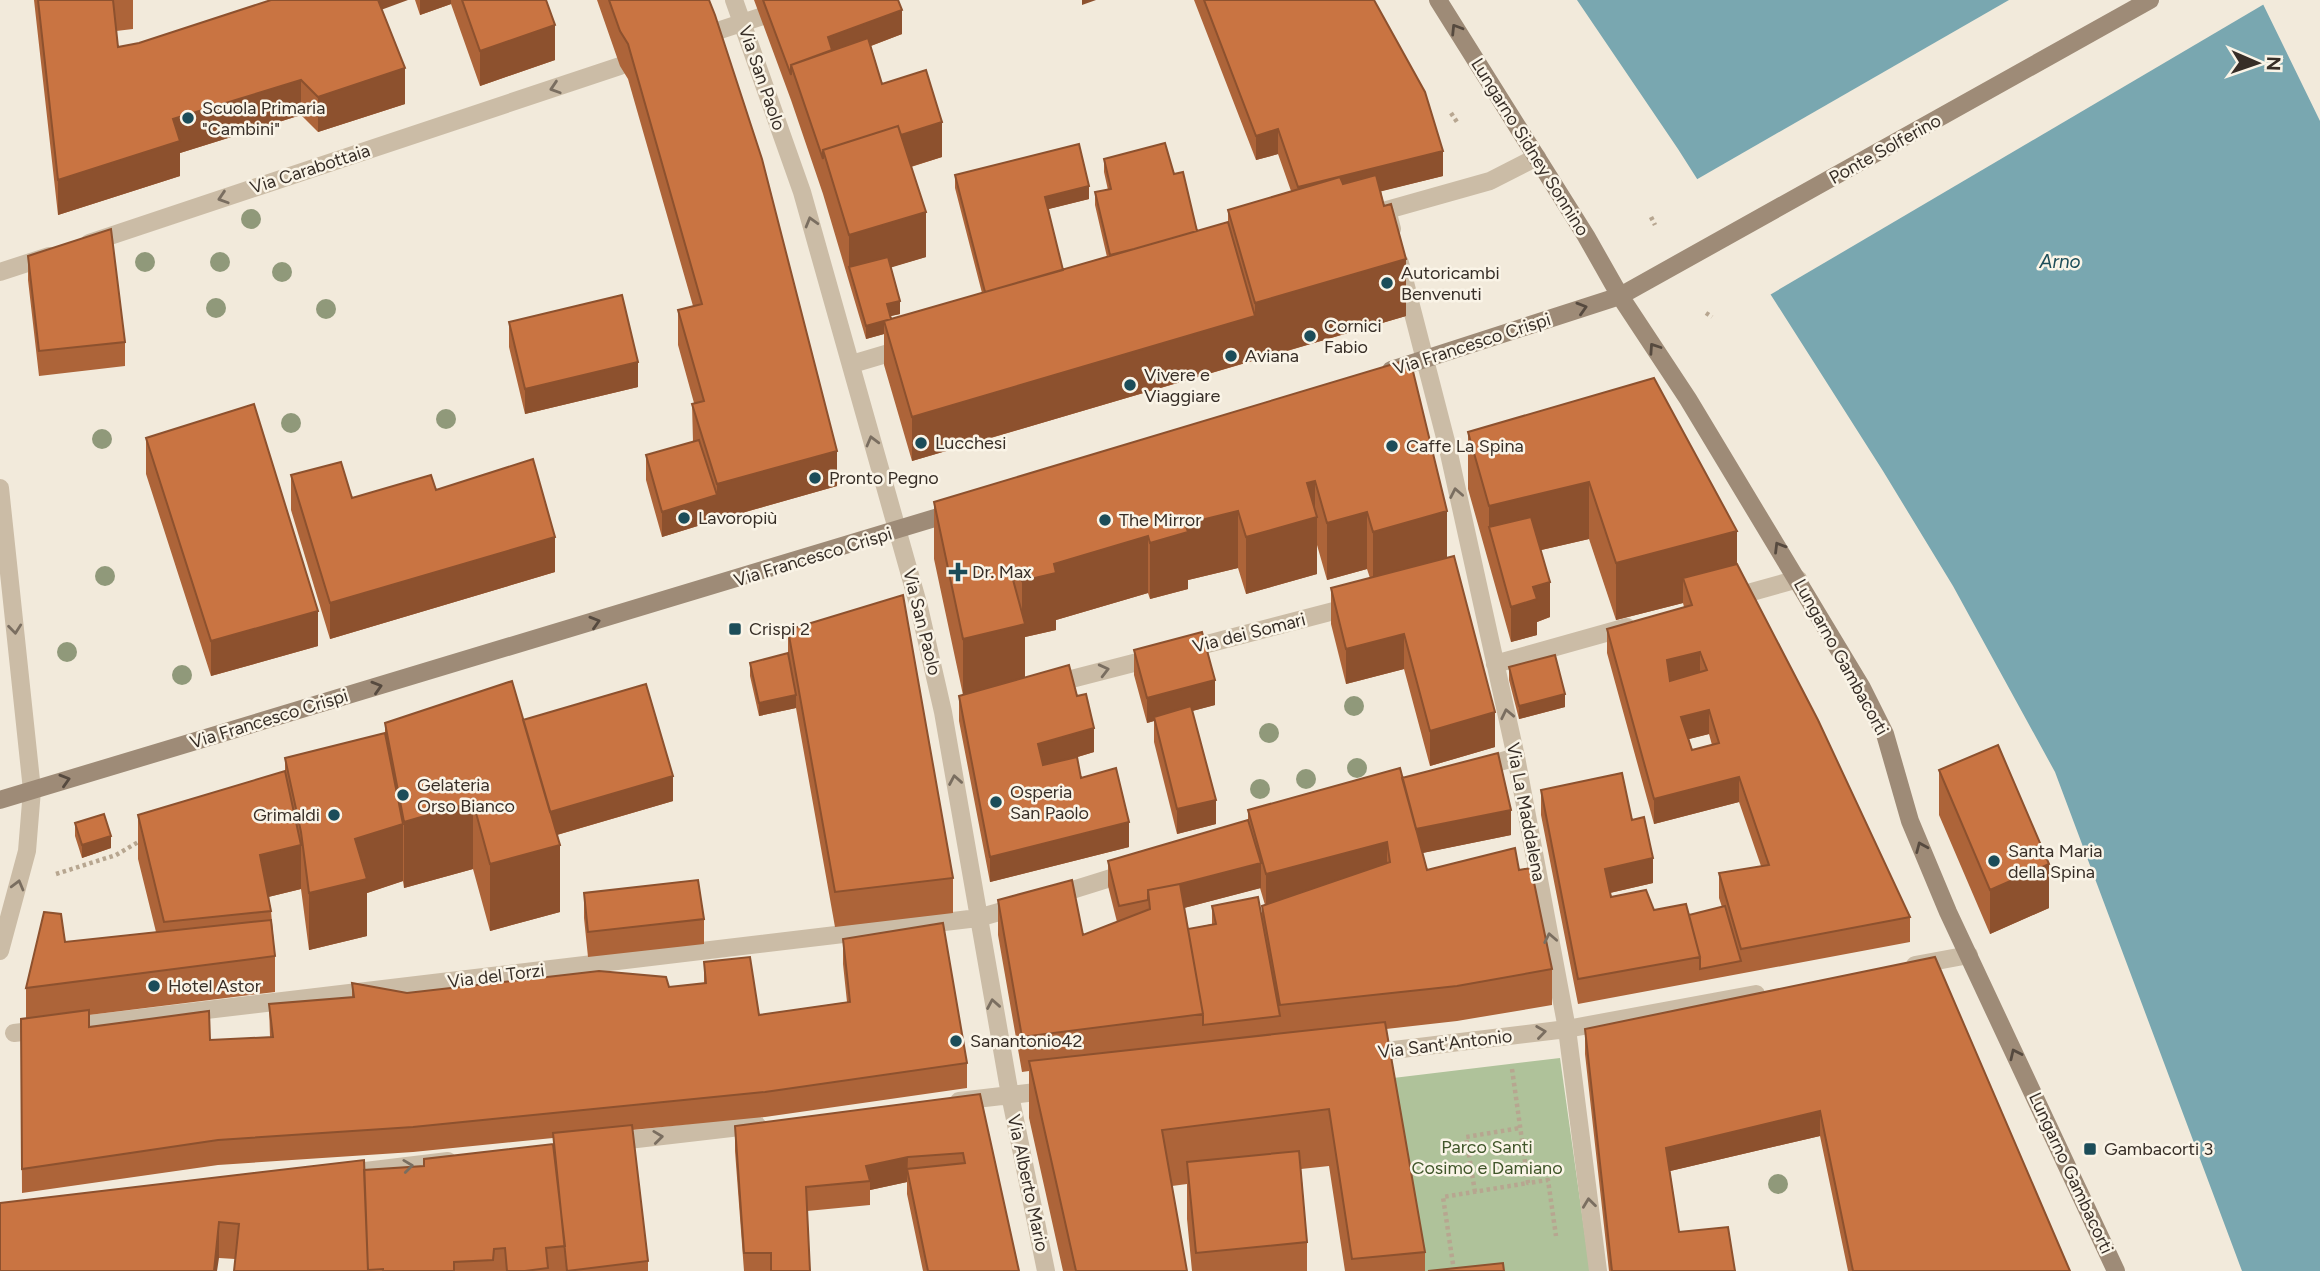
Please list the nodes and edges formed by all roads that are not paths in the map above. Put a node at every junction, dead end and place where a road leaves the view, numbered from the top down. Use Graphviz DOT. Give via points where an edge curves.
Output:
graph roads {
  1 [pos="734,0"];
  2 [pos="1438,0"];
  3 [pos="2150,0"];
  4 [pos="752,20"];
  5 [pos="708,34"];
  6 [pos="620,66"];
  7 [pos="1537,158"];
  8 [pos="0,272"];
  9 [pos="1620,296"];
  10 [pos="919,344"];
  11 [pos="1424,359"];
  12 [pos="852,364"];
  13 [pos="1371,377"];
  14 [pos="0,488"];
  15 [pos="977,505"];
  16 [pos="898,530"];
  17 [pos="1798,579"];
  18 [pos="1741,596"];
  19 [pos="1365,603"];
  20 [pos="1647,622"];
  21 [pos="1495,664"];
  22 [pos="1028,690"];
  23 [pos="1516,757"];
  24 [pos="1463,773"];
  25 [pos="32,790"];
  26 [pos="0,800"];
  27 [pos="1149,867"];
  28 [pos="978,918"];
  29 [pos="0,951"];
  30 [pos="1969,955"];
  31 [pos="1899,968"];
  32 [pos="1779,990"];
  33 [pos="1567,1029"];
  34 [pos="14,1033"];
  35 [pos="1356,1055"];
  36 [pos="1065,1089"];
  37 [pos="1010,1095"];
  38 [pos="940,1104"];
  39 [pos="774,1123"];
  40 [pos="596,1144"];
  41 [pos="460,1159"];
  42 [pos="338,1175"];
  43 [pos="1046,1271"];
  44 [pos="1598,1271"];
  45 [pos="2116,1271"];
  1 -- 4 [label="street, Via San Paolo"];
  7 -- 2 [label="street, Lungarno Sidney Sonnino, one-way"];
  3 -- 9 [label="street, Ponte Solferino"];
  4 -- 5 [label="street"];
  12 -- 4 [label="street, Via San Paolo, one-way"];
  6 -- 8 [label="street, Via Carabottaia, one-way"];
  7 -- 9 [label="street, Lungarno Sidney Sonnino"];
  7 -- 11 [label="street, Via La Maddalena" via="1490,181 1380,212"];
  11 -- 9 [label="street, Via Francesco Crispi, one-way"];
  17 -- 9 [label="street, Lungarno Gambacorti, one-way"];
  10 -- 12 [label="street"];
  11 -- 13 [label="street, Via Francesco Crispi"];
  21 -- 11 [label="street, Via La Maddalena, one-way" via="1466,577 1448,449"];
  16 -- 12 [label="street, Via San Paolo, one-way"];
  14 -- 25 [label="street, one-way"];
  15 -- 16 [label="street, Via Francesco Crispi"];
  25 -- 16 [label="street, Via Francesco Crispi, one-way"];
  28 -- 16 [label="street, Via San Paolo, one-way" via="952,709"];
  17 -- 18 [label="street"];
  30 -- 17 [label="street, Lungarno Gambacorti, one-way" via="1910,821 1885,734"];
  22 -- 19 [label="street, Via dei Somari, one-way"];
  20 -- 21 [label="street"];
  23 -- 21 [label="street, Via La Maddalena, one-way"];
  23 -- 24 [label="street"];
  33 -- 23 [label="street, Via La Maddalena, one-way"];
  25 -- 26 [label="street, Via Francesco Crispi"];
  29 -- 25 [label="street, one-way" via="27,850"];
  27 -- 28 [label="street, Via del Torzi"];
  28 -- 34 [label="street, Via del Torzi"];
  37 -- 28 [label="street, Via San Paolo, one-way"];
  30 -- 31 [label="street"];
  45 -- 30 [label="street, Lungarno Gambacorti, one-way"];
  32 -- 33 [label="street, Via Sant'Antonio"];
  35 -- 33 [label="street, Via Sant'Antonio, one-way"];
  44 -- 33 [label="street, Via La Maddalena, one-way"];
  36 -- 37 [label="street"];
  37 -- 38 [label="street"];
  37 -- 43 [label="street, Via Alberto Mario"];
  40 -- 39 [label="street, one-way"];
  42 -- 41 [label="street, one-way"];
}
